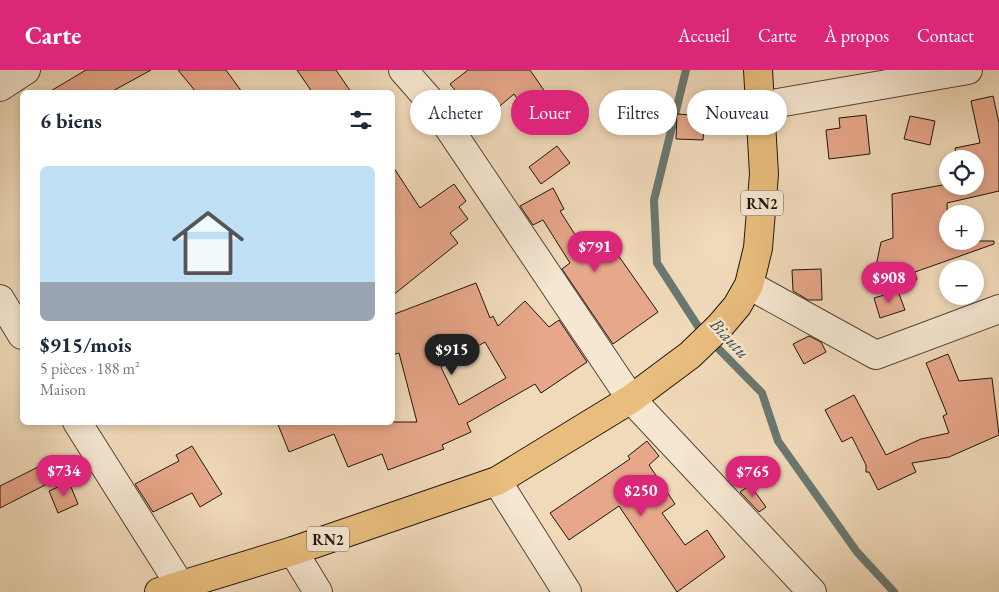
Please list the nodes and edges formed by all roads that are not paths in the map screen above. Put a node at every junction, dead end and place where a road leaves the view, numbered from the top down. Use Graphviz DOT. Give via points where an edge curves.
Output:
graph roads {
  1 [pos="26,70"];
  2 [pos="403,70"];
  3 [pos="758,70"];
  4 [pos="968,70"];
  5 [pos="0,87"];
  6 [pos="760,90"];
  7 [pos="787,102"];
  8 [pos="763,135"];
  9 [pos="749,285"];
  10 [pos="0,299"];
  11 [pos="999,309"];
  12 [pos="20,332"];
  13 [pos="631,399"];
  14 [pos="79,425"];
  15 [pos="497,481"];
  16 [pos="293,551"];
  17 [pos="169,589"];
  18 [pos="318,592"];
  19 [pos="567,592"];
  20 [pos="812,592"];
  1 -- 5 [label="street"];
  2 -- 13 [label="street" via="432,103"];
  3 -- 6 [label="highway, RN2"];
  4 -- 7 [label="street"];
  8 -- 9 [label="highway, RN2" via="764,174 758,248"];
  9 -- 11 [label="street" via="876,355"];
  9 -- 13 [label="highway, RN2" via="737,306 690,355"];
  10 -- 12 [label="street"];
  13 -- 15 [label="highway, RN2"];
  13 -- 20 [label="street"];
  14 -- 17 [label="street"];
  15 -- 16 [label="highway, RN2"];
  15 -- 19 [label="street"];
  16 -- 17 [label="highway, RN2"];
  16 -- 18 [label="street"];
}
